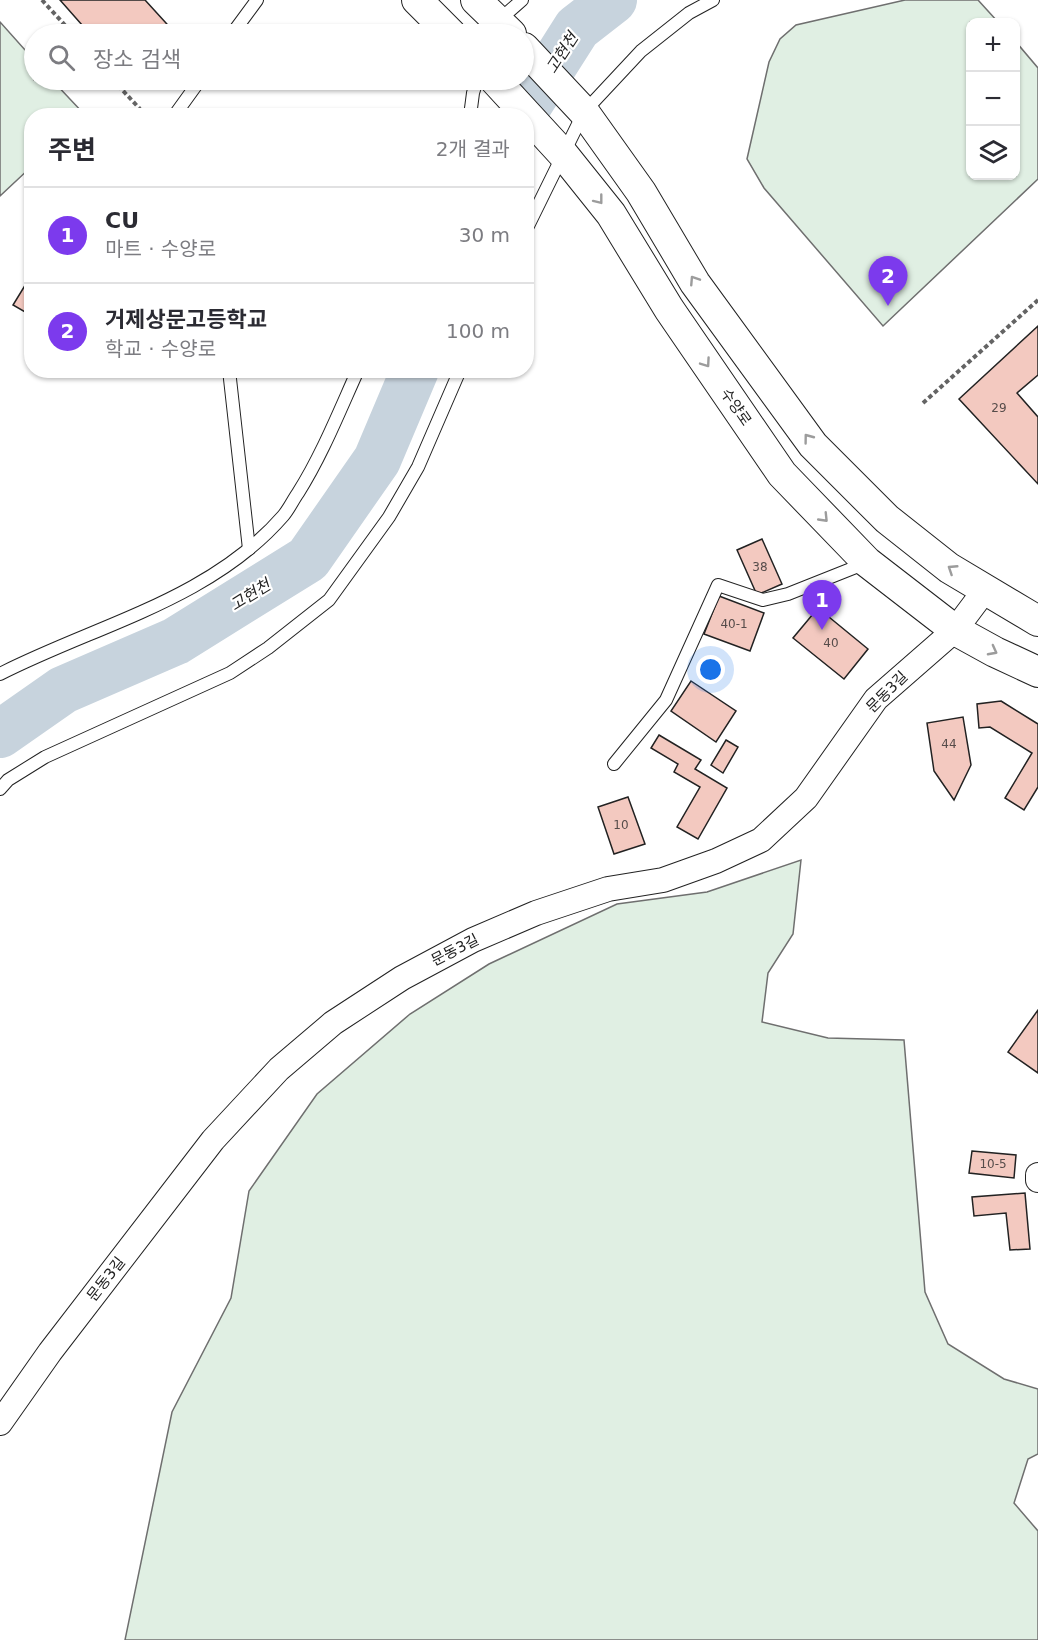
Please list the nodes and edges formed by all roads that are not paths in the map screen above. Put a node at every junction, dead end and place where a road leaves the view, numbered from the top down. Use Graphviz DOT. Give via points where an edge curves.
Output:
graph roads {
  1 [pos="257,0"];
  2 [pos="417,0"];
  3 [pos="476,0"];
  4 [pos="522,0"];
  5 [pos="712,0"];
  6 [pos="239,24"];
  7 [pos="441,24"];
  8 [pos="496,24"];
  9 [pos="505,24"];
  10 [pos="534,59"];
  11 [pos="193,90"];
  12 [pos="474,90"];
  13 [pos="504,90"];
  14 [pos="180,108"];
  15 [pos="471,108"];
  16 [pos="521,108"];
  17 [pos="584,112"];
  18 [pos="534,122"];
  19 [pos="563,154"];
  20 [pos="534,214"];
  21 [pos="230,378"];
  22 [pos="354,378"];
  23 [pos="457,378"];
  24 [pos="249,549"];
  25 [pos="867,562"];
  26 [pos="985,590"];
  27 [pos="1038,621"];
  28 [pos="955,630"];
  29 [pos="1038,672"];
  30 [pos="0,674"];
  31 [pos="614,764"];
  32 [pos="0,789"];
  33 [pos="1038,1175"];
  34 [pos="1038,1180"];
  35 [pos="0,1423"];
  1 -- 6 [label="lane"];
  2 -- 7 [label="street"];
  3 -- 8 [label="street"];
  4 -- 9 [label="lane"];
  5 -- 17 [label="lane" via="641,51"];
  10 -- 17 [label="street"];
  11 -- 14 [label="lane"];
  12 -- 15 [label="lane"];
  13 -- 16 [label="street, 수양로"];
  17 -- 19 [label="lane"];
  26 -- 17 [label="street, one-way" via="949,568 887,519 813,445 695,283 642,192"];
  18 -- 19 [label="street, 수양로"];
  19 -- 20 [label="lane"];
  19 -- 25 [label="street, 수양로, one-way" via="610,214 669,309 782,474"];
  21 -- 24 [label="lane"];
  22 -- 24 [label="lane" via="306,481 284,515"];
  23 -- 32 [label="lane" via="418,467 329,600 230,673 45,757"];
  24 -- 30 [label="lane" via="179,594"];
  25 -- 28 [label="street, 수양로"];
  25 -- 31 [label="lane" via="763,600 717,585 666,700"];
  26 -- 27 [label="street"];
  26 -- 28 [label="street, 문동3길"];
  28 -- 29 [label="street, 수양로, one-way"];
  28 -- 35 [label="street, 문동3길" via="876,699 806,798 760,840 663,880 608,888 536,913 473,940 402,978 333,1023 279,1069 213,1140"];
  33 -- 34 [label="street"];
}
